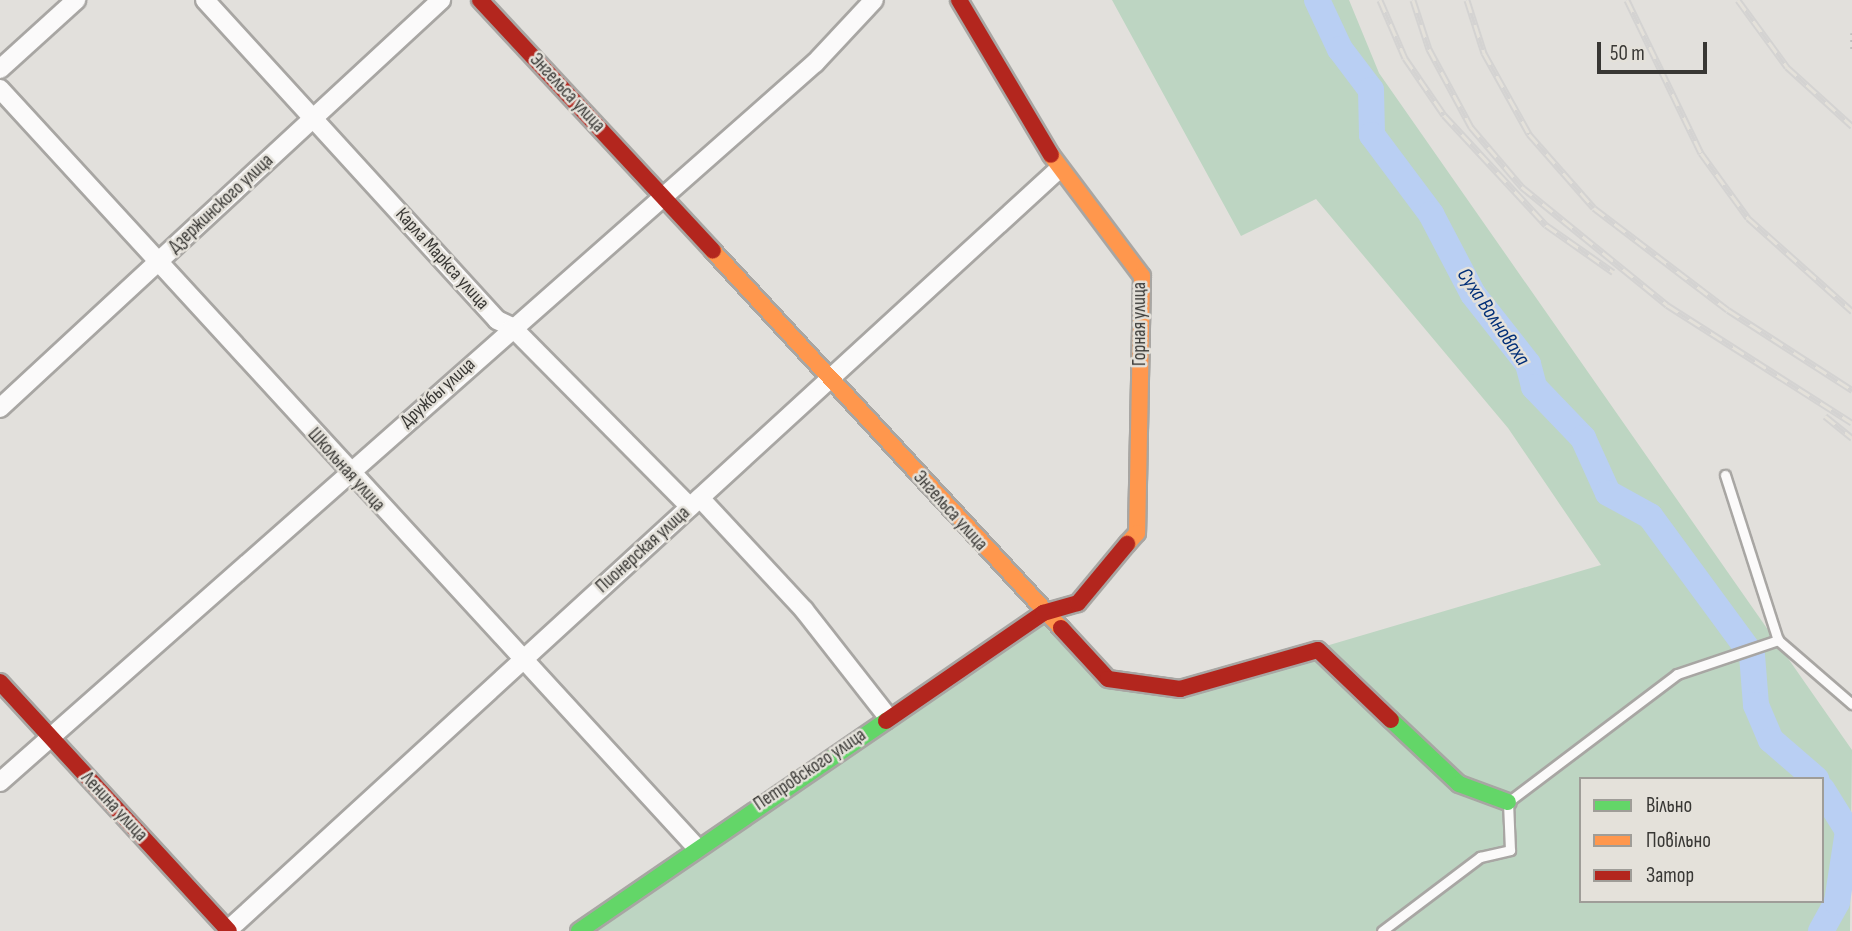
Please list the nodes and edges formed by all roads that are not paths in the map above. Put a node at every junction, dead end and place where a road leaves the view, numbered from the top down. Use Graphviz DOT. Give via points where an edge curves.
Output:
graph roads {
  1 [pos="76,0"];
  2 [pos="205,0"];
  3 [pos="441,0"];
  4 [pos="480,0"];
  5 [pos="874,0"];
  6 [pos="959,0"];
  7 [pos="0,69"];
  8 [pos="0,89"];
  9 [pos="313,118"];
  10 [pos="1059,169"];
  11 [pos="663,194"];
  12 [pos="157,262"];
  13 [pos="512,327"];
  14 [pos="830,380"];
  15 [pos="0,408"];
  16 [pos="348,473"];
  17 [pos="1725,475"];
  18 [pos="695,503"];
  19 [pos="1043,613"];
  20 [pos="1777,640"];
  21 [pos="520,663"];
  22 [pos="0,682"];
  23 [pos="1852,705"];
  24 [pos="888,717"];
  25 [pos="51,738"];
  26 [pos="0,782"];
  27 [pos="1508,802"];
  28 [pos="696,847"];
  29 [pos="228,931"];
  30 [pos="579,931"];
  31 [pos="1382,931"];
  1 -- 7 [label="street"];
  2 -- 9 [label="street, Карла Маркса улица"];
  3 -- 9 [label="street, Дзержинского улица"];
  4 -- 11 [label="street, Энгельса улица"];
  5 -- 11 [label="street, Дружбы улица" via="815,63"];
  6 -- 10 [label="street, Горная улица"];
  8 -- 12 [label="street, Школьная улица"];
  9 -- 12 [label="street, Дзержинского улица"];
  9 -- 13 [label="street, Карла Маркса улица" via="497,320"];
  10 -- 14 [label="street, Пионерская улица"];
  10 -- 19 [label="street, Горная улица" via="1142,276 1137,533 1078,603"];
  11 -- 13 [label="street, Дружбы улица"];
  11 -- 14 [label="street, Энгельса улица"];
  12 -- 15 [label="street, Дзержинского улица"];
  12 -- 16 [label="street, Школьная улица"];
  13 -- 16 [label="street, Дружбы улица"];
  13 -- 18 [label="street, Карла Маркса улица"];
  14 -- 18 [label="street, Пионерская улица"];
  14 -- 19 [label="street, Энгельса улица"];
  16 -- 21 [label="street, Школьная улица"];
  16 -- 25 [label="street, Дружбы улица"];
  17 -- 20 [label="lane"];
  18 -- 21 [label="street, Пионерская улица"];
  18 -- 24 [label="street, Карла Маркса улица" via="804,610"];
  19 -- 24 [label="street, Петровского улица"];
  19 -- 27 [label="street, Энгельса улица" via="1108,679 1180,689 1318,650 1459,784"];
  20 -- 23 [label="lane"];
  20 -- 27 [label="lane" via="1677,674"];
  21 -- 28 [label="street, Школьная улица"];
  21 -- 29 [label="street, Пионерская улица"];
  22 -- 25 [label="street, Ленина улица"];
  24 -- 28 [label="street, Петровского улица"];
  25 -- 26 [label="street, Дружбы улица"];
  25 -- 29 [label="street, Ленина улица"];
  27 -- 31 [label="lane" via="1510,850 1480,857"];
  28 -- 30 [label="street, Петровского улица"];
}
